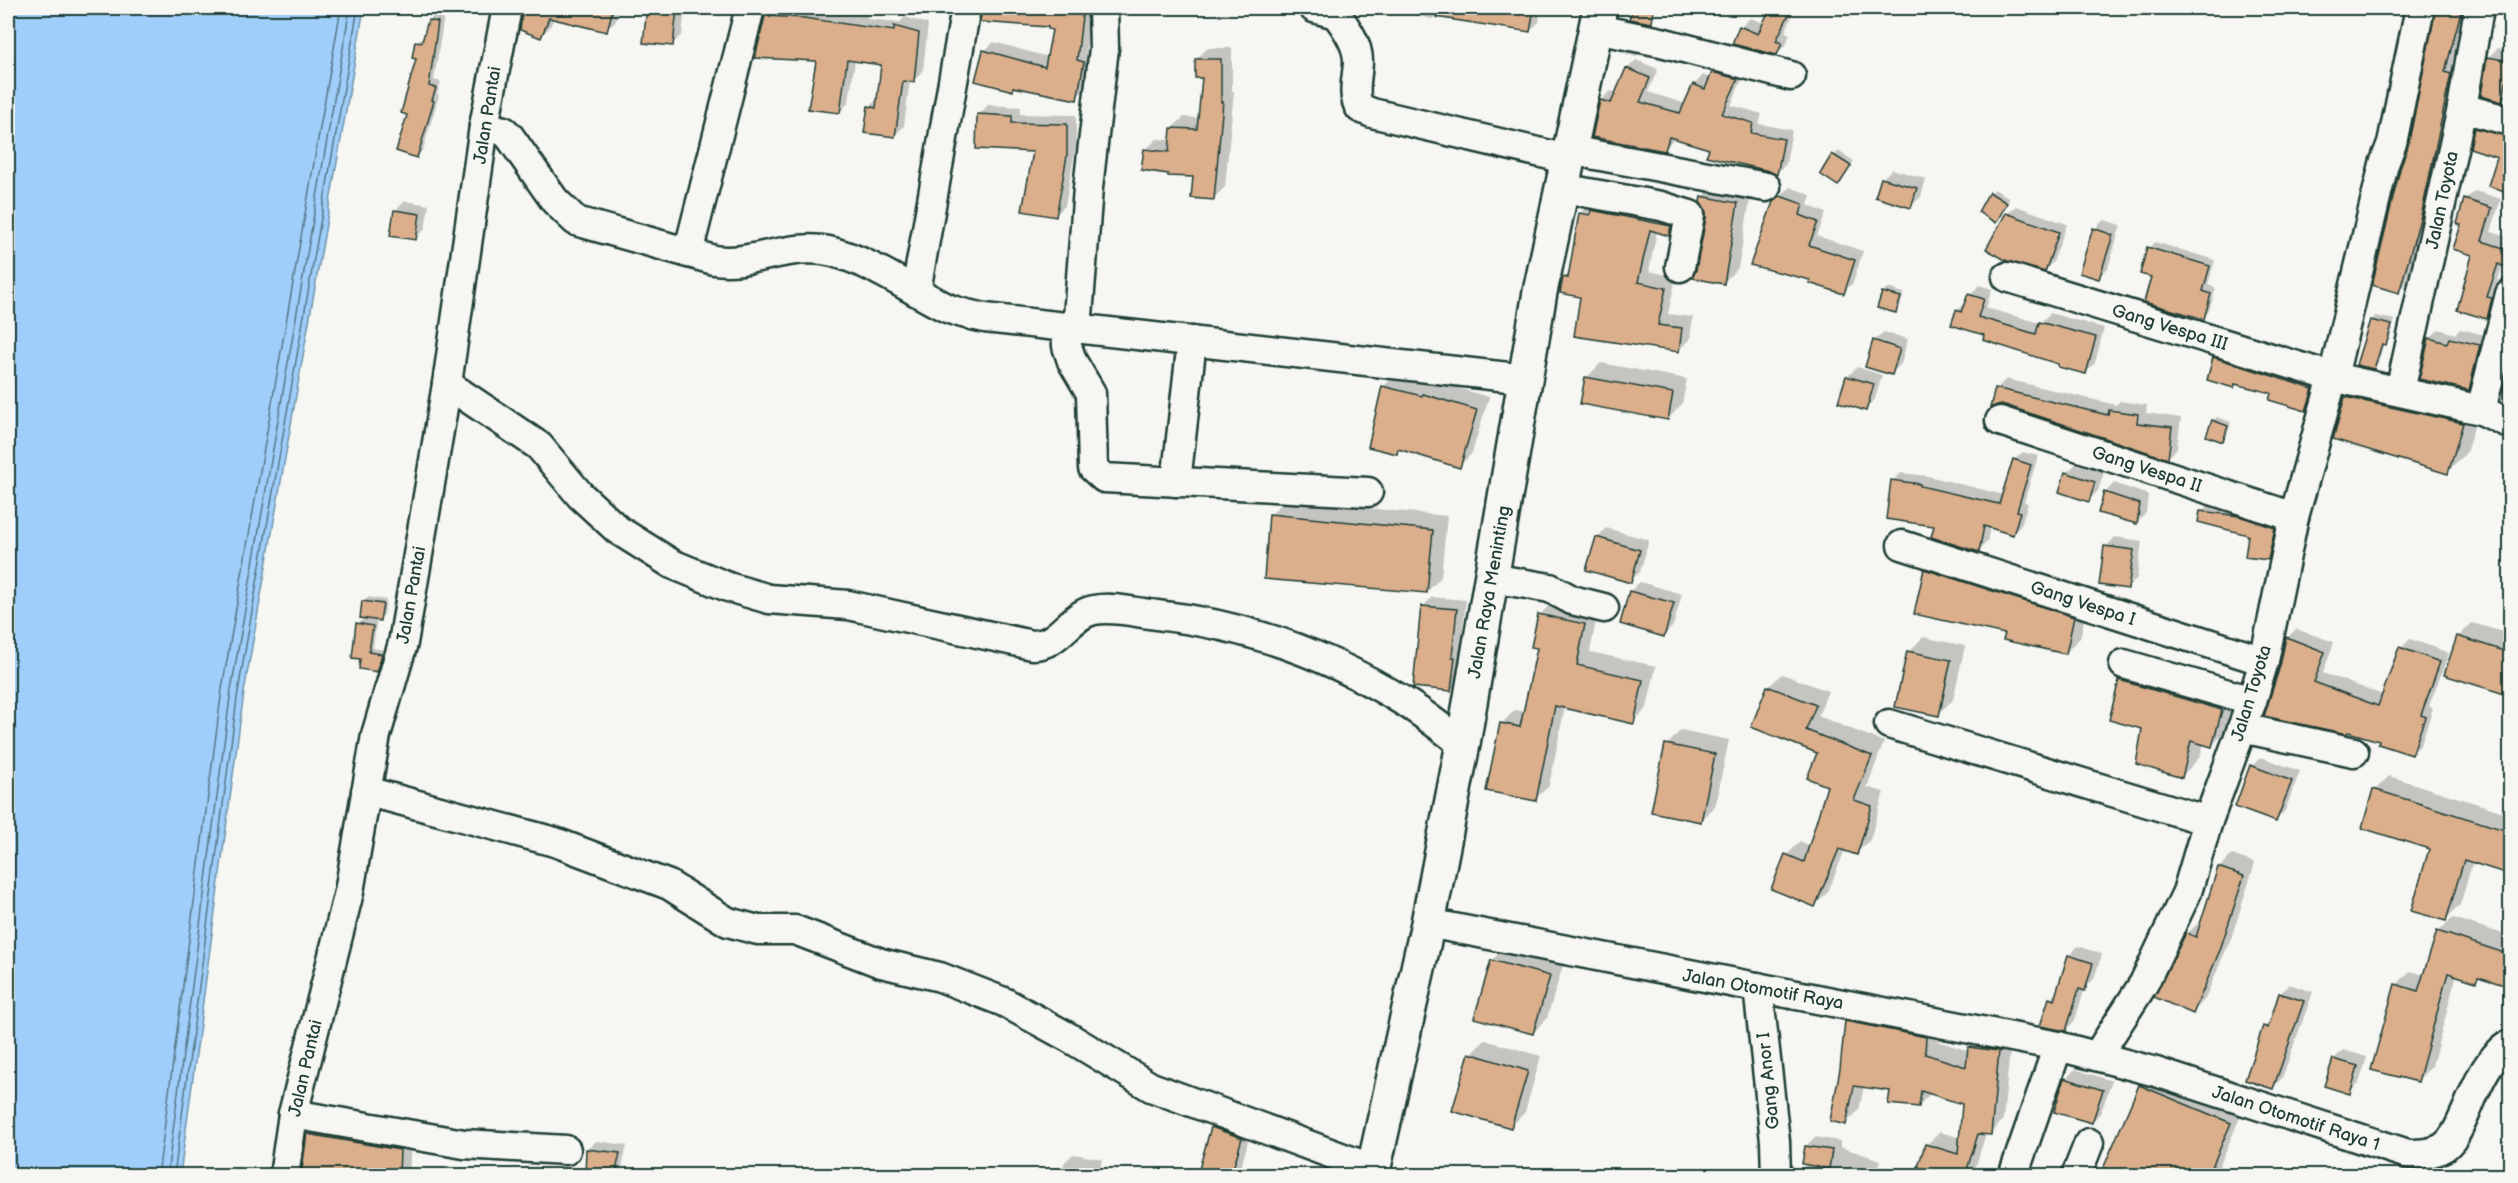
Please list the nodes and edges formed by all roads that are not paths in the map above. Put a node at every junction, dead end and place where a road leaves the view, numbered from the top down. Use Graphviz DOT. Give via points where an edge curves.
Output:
graph roads {
  1 [pos="507,8"];
  2 [pos="750,8"];
  3 [pos="966,8"];
  4 [pos="1103,8"];
  5 [pos="1314,8"];
  6 [pos="2420,8"];
  7 [pos="2479,8"];
  8 [pos="1598,18"];
  9 [pos="1791,76"];
  10 [pos="2462,108"];
  11 [pos="2511,121"];
  12 [pos="484,126"];
  13 [pos="1566,166"];
  14 [pos="1766,187"];
  15 [pos="688,253"];
  16 [pos="1680,267"];
  17 [pos="2007,277"];
  18 [pos="916,291"];
  19 [pos="2511,294"];
  20 [pos="1071,329"];
  21 [pos="1192,341"];
  22 [pos="2333,377"];
  23 [pos="1526,379"];
  24 [pos="447,384"];
  25 [pos="2400,391"];
  26 [pos="2481,410"];
  27 [pos="2000,421"];
  28 [pos="2511,424"];
  29 [pos="1176,483"];
  30 [pos="1368,492"];
  31 [pos="2294,517"];
  32 [pos="1902,545"];
  33 [pos="1491,579"];
  34 [pos="1604,608"];
  35 [pos="2264,661"];
  36 [pos="2124,664"];
  37 [pos="2252,701"];
  38 [pos="1889,724"];
  39 [pos="2242,728"];
  40 [pos="1463,744"];
  41 [pos="2354,752"];
  42 [pos="366,791"];
  43 [pos="2208,821"];
  44 [pos="1428,923"];
  45 [pos="1758,987"];
  46 [pos="2511,1044"];
  47 [pos="2058,1046"];
  48 [pos="2097,1056"];
  49 [pos="293,1114"];
  50 [pos="2089,1143"];
  51 [pos="566,1149"];
  52 [pos="1373,1172"];
  53 [pos="284,1176"];
  54 [pos="1776,1176"];
  55 [pos="2013,1176"];
  56 [pos="2076,1176"];
  1 -- 12 [label="street, Jalan Pantai"];
  2 -- 15 [label="street"];
  3 -- 18 [label="street"];
  4 -- 20 [label="street" via="1104,48"];
  5 -- 13 [label="street" via="1336,14 1355,47 1356,99 1360,108"];
  6 -- 22 [label="street, Jalan Toyota" via="2392,144"];
  7 -- 10 [label="street, Jalan Toyota"];
  8 -- 9 [label="street" via="1661,42"];
  8 -- 13 [label="highway, Jalan Raya Meninting"];
  10 -- 11 [label="street"];
  10 -- 25 [label="street, Jalan Toyota"];
  12 -- 15 [label="street" via="504,131 510,137 555,201 576,221"];
  12 -- 24 [label="street, Jalan Pantai"];
  13 -- 14 [label="street"];
  13 -- 16 [label="street" via="1661,206 1690,214"];
  13 -- 23 [label="highway, Jalan Raya Meninting"];
  15 -- 18 [label="street" via="726,262 789,249 831,251 866,263"];
  17 -- 22 [label="street, Gang Vespa III"];
  18 -- 20 [label="street" via="947,309"];
  19 -- 26 [label="street"];
  20 -- 21 [label="street"];
  20 -- 29 [label="street" via="1067,346 1091,393 1093,468 1097,474 1104,478"];
  21 -- 23 [label="street"];
  21 -- 29 [label="street"];
  22 -- 25 [label="street"];
  22 -- 31 [label="street, Jalan Toyota"];
  23 -- 33 [label="highway, Jalan Raya Meninting"];
  24 -- 40 [label="street" via="539,446 580,495 618,530 672,564 728,587 769,599 848,605 1032,645 1050,642 1080,616 1094,610 1226,626 1298,648 1354,674 1408,704"];
  24 -- 42 [label="street, Jalan Pantai" via="403,643 376,735"];
  25 -- 26 [label="street"];
  26 -- 28 [label="street"];
  27 -- 31 [label="street, Gang Vespa II"];
  29 -- 30 [label="street"];
  31 -- 35 [label="street, Jalan Toyota"];
  32 -- 35 [label="street, Gang Vespa I"];
  33 -- 34 [label="street" via="1550,588 1572,600"];
  33 -- 40 [label="highway, Jalan Raya Meninting"];
  35 -- 37 [label="street, Jalan Toyota"];
  36 -- 37 [label="street"];
  37 -- 39 [label="street, Jalan Toyota"];
  38 -- 43 [label="street"];
  39 -- 41 [label="street"];
  39 -- 43 [label="street, Jalan Toyota"];
  40 -- 44 [label="highway, Jalan Raya Meninting"];
  42 -- 49 [label="street, Jalan Pantai" via="349,892"];
  42 -- 52 [label="street" via="555,842 669,885 728,922 758,930 795,930 881,963 951,981 1004,1002 1150,1087"];
  43 -- 48 [label="street, Jalan Toyota" via="2187,892 2158,955"];
  44 -- 45 [label="street, Jalan Otomotif Raya"];
  44 -- 52 [label="highway, Jalan Raya Meninting"];
  45 -- 47 [label="street, Jalan Otomotif Raya"];
  45 -- 54 [label="street, Gang Anor I"];
  46 -- 48 [label="street, Jalan Otomotif Raya 1" via="2489,1063 2459,1130 2446,1144 2426,1153 2408,1154"];
  47 -- 48 [label="street, Jalan Otomotif Raya"];
  47 -- 55 [label="street"];
  49 -- 51 [label="street" via="464,1144"];
  49 -- 53 [label="street, Jalan Pantai"];
  50 -- 56 [label="street"];
}
